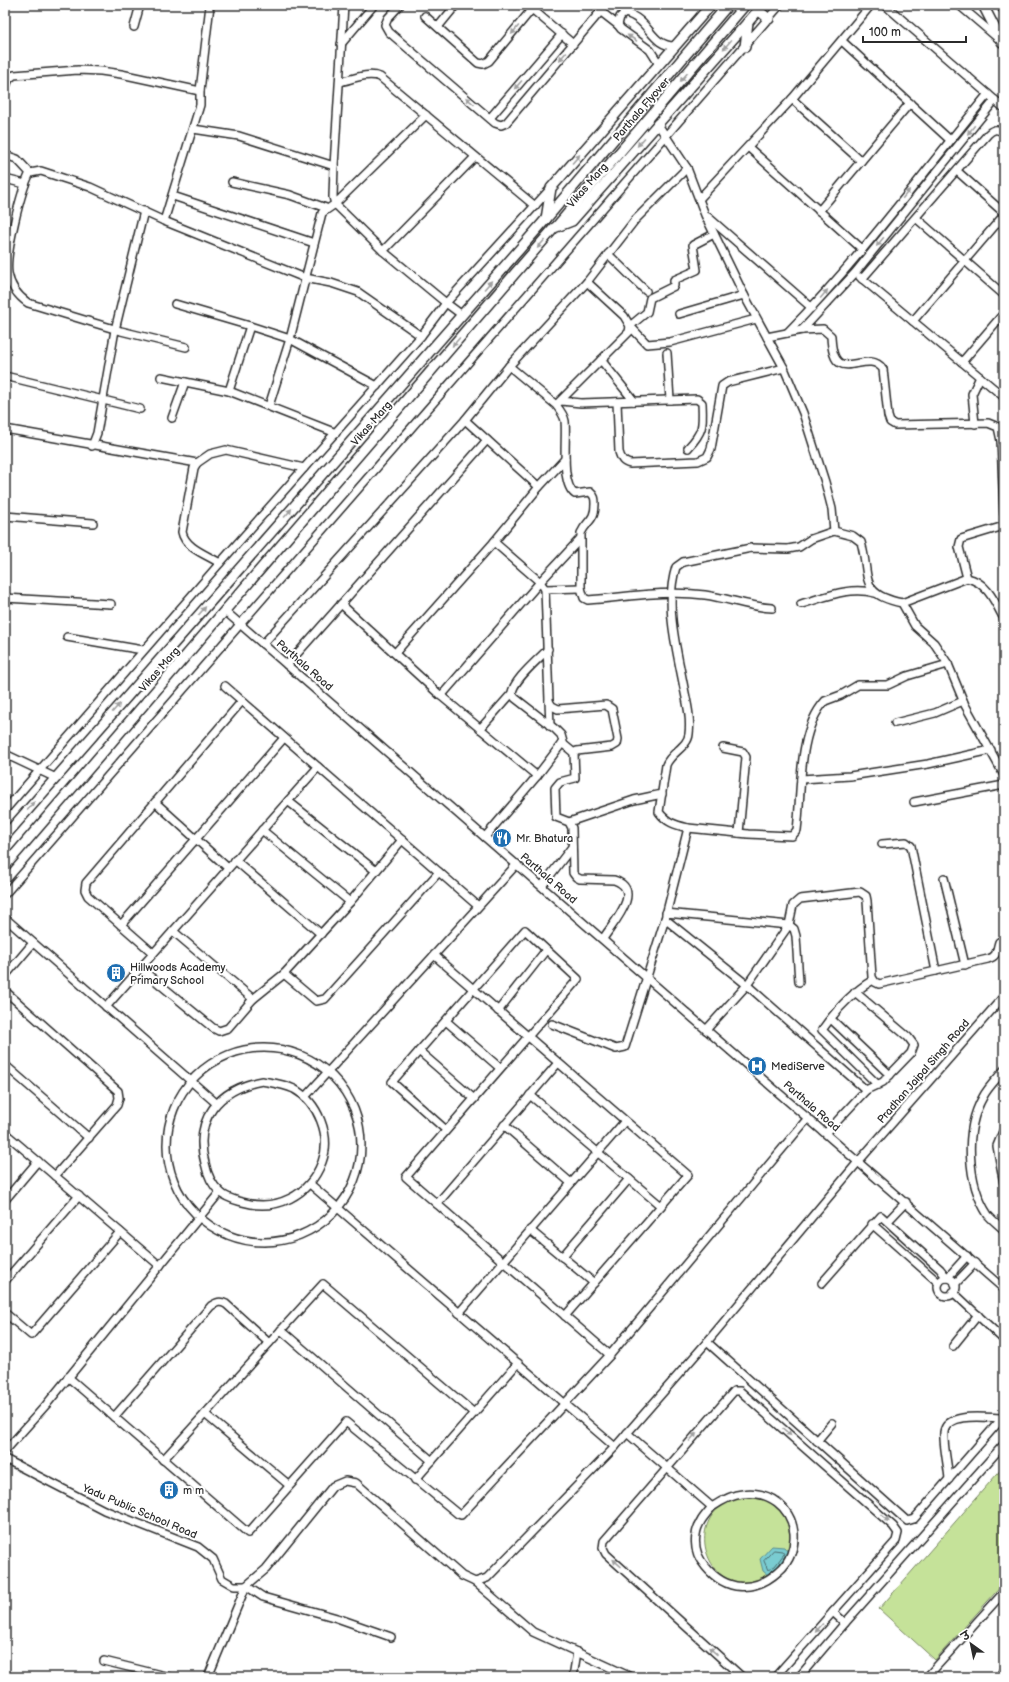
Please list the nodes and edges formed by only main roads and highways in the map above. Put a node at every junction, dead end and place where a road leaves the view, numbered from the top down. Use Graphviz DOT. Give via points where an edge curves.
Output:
graph roads {
  1 [pos="711,5"];
  2 [pos="728,5"];
  3 [pos="746,5"];
  4 [pos="984,5"];
  5 [pos="1000,5"];
  6 [pos="761,7"];
  7 [pos="1004,9"];
  8 [pos="769,19"];
  9 [pos="748,22"];
  10 [pos="1003,43"];
  11 [pos="745,47"];
  12 [pos="546,219"];
  13 [pos="554,228"];
  14 [pos="5,836"];
  15 [pos="5,866"];
  12 -- 1 [label="main road, one-way" via="550,188 667,45"];
  2 -- 12 [label="main road, Parthala Flyover"];
  3 -- 13 [label="main road, Parthala Flyover, one-way"];
  4 -- 10 [label="main road"];
  5 -- 7 [label="main road"];
  6 -- 8 [label="main road"];
  6 -- 9 [label="main road, Vikas Marg"];
  9 -- 11 [label="main road"];
  9 -- 13 [label="main road, Vikas Marg, one-way" via="572,220"];
  14 -- 12 [label="main road, Vikas Marg, one-way"];
  13 -- 15 [label="main road, Vikas Marg, one-way"];
}
